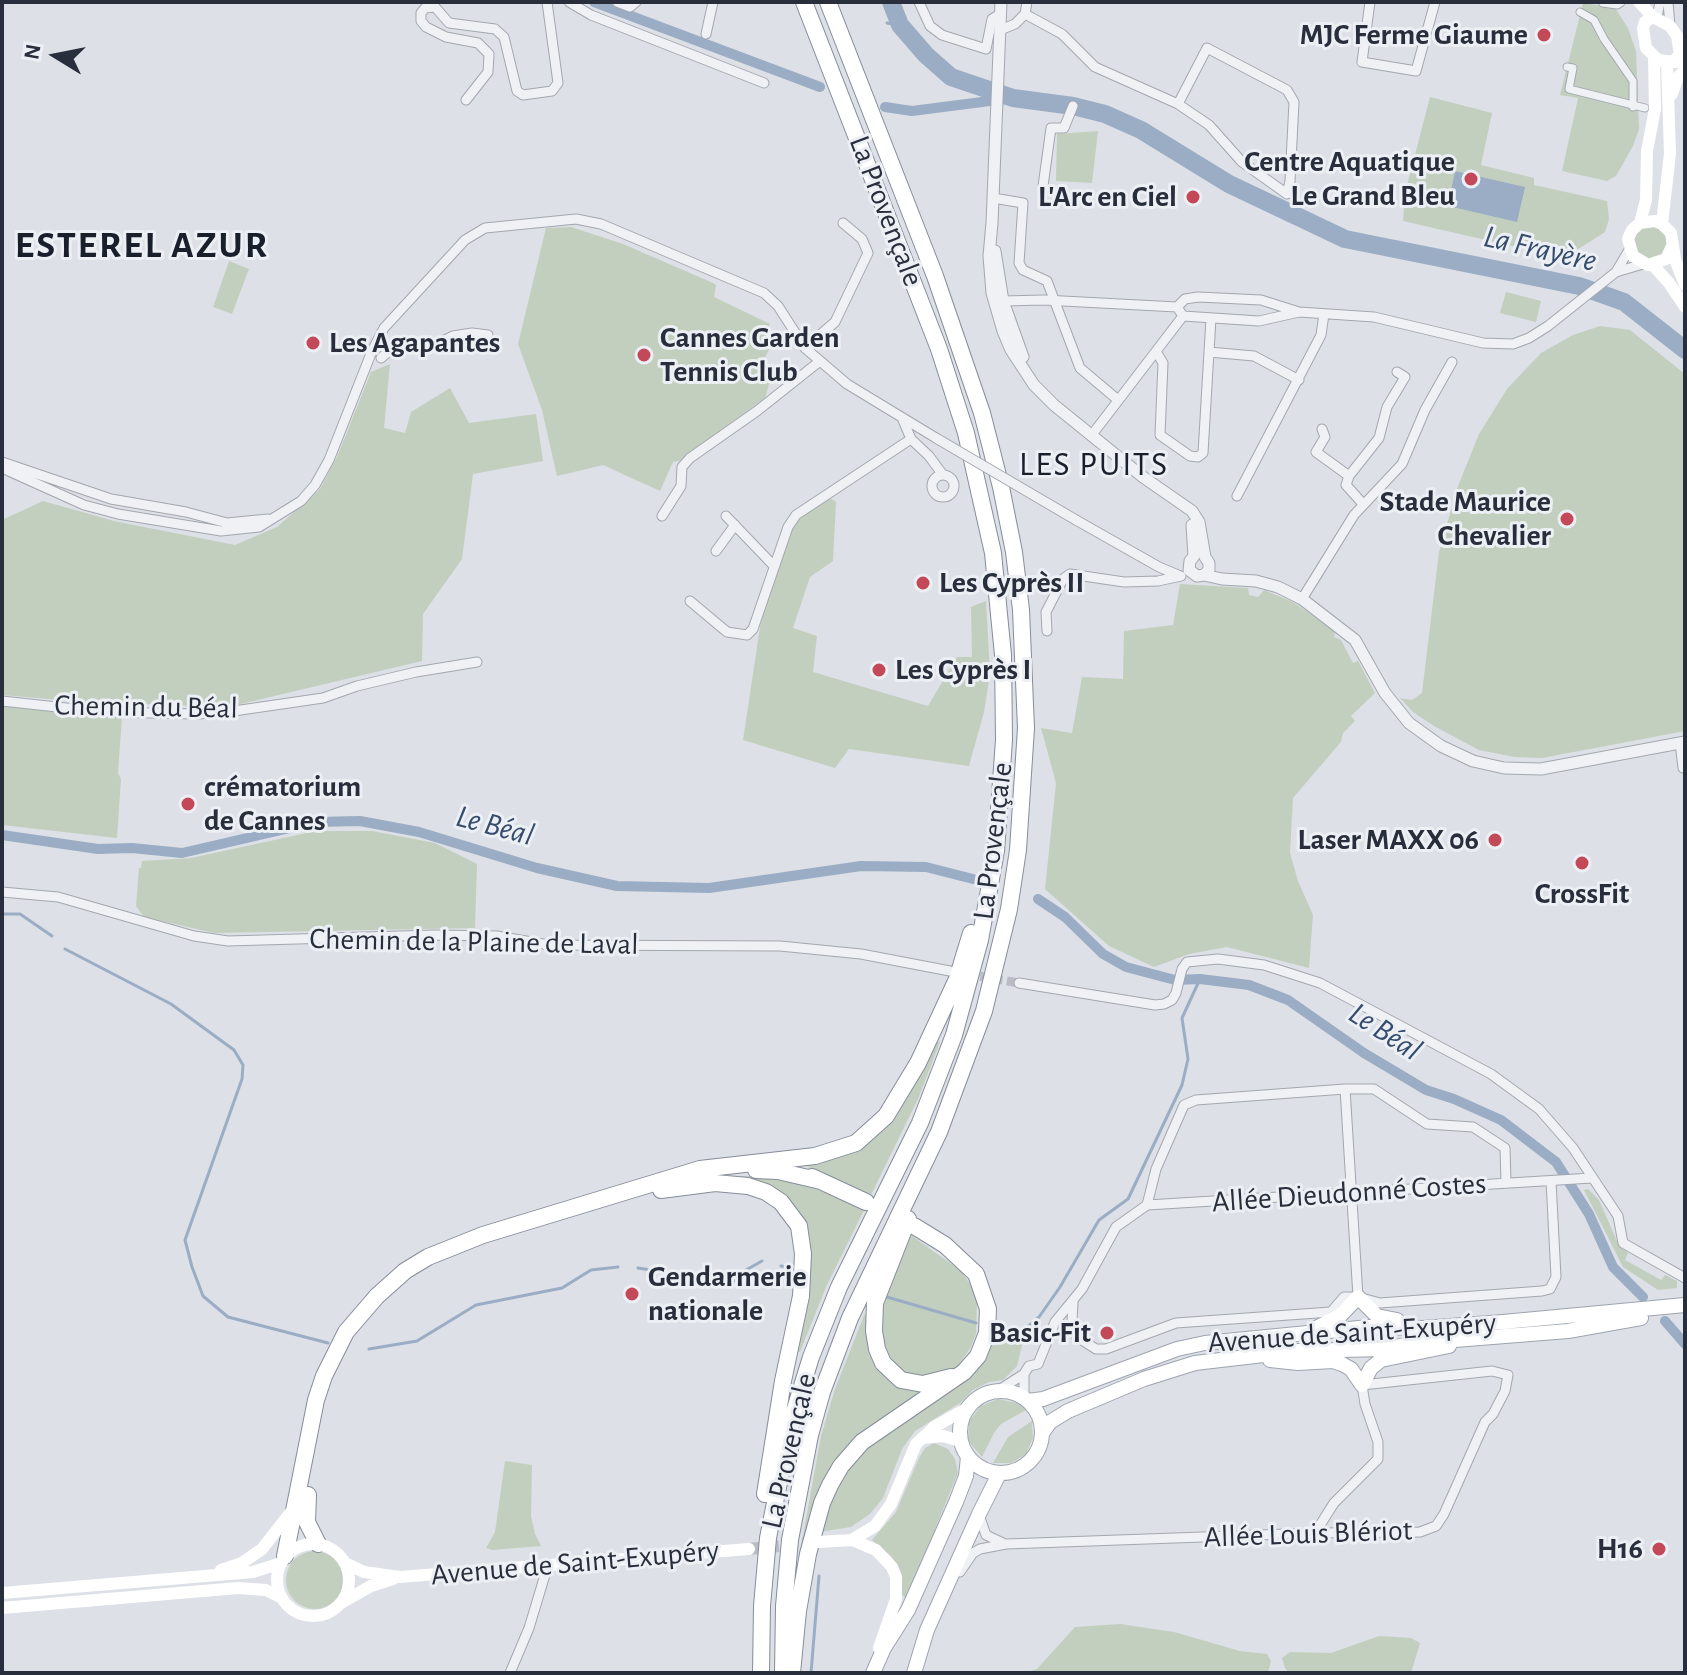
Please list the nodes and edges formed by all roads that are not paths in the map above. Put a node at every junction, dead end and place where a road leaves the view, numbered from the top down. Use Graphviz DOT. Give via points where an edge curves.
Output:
graph roads {
  1 [pos="547,2"];
  2 [pos="569,2"];
  3 [pos="617,2"];
  4 [pos="636,2"];
  5 [pos="713,2"];
  6 [pos="804,2"];
  7 [pos="828,2"];
  8 [pos="919,2"];
  9 [pos="1027,2"];
  10 [pos="1370,2"];
  11 [pos="1435,2"];
  12 [pos="1603,2"];
  13 [pos="1620,2"];
  14 [pos="1628,2"];
  15 [pos="1639,2"];
  16 [pos="1660,2"];
  17 [pos="1668,2"];
  18 [pos="583,5"];
  19 [pos="1001,8"];
  20 [pos="1580,12"];
  21 [pos="1025,14"];
  22 [pos="1652,19"];
  23 [pos="1670,26"];
  24 [pos="1000,30"];
  25 [pos="706,34"];
  26 [pos="1682,50"];
  27 [pos="1654,58"];
  28 [pos="1675,63"];
  29 [pos="1567,67"];
  30 [pos="1685,70"];
  31 [pos="764,83"];
  32 [pos="466,100"];
  33 [pos="1178,104"];
  34 [pos="1073,106"];
  35 [pos="1633,107"];
  36 [pos="1645,108"];
  37 [pos="1669,109"];
  38 [pos="1043,186"];
  39 [pos="993,198"];
  40 [pos="843,223"];
  41 [pos="1640,223"];
  42 [pos="1662,224"];
  43 [pos="1672,246"];
  44 [pos="1629,250"];
  45 [pos="1648,264"];
  46 [pos="1616,272"];
  47 [pos="1685,285"];
  48 [pos="1054,301"];
  49 [pos="999,302"];
  50 [pos="1685,307"];
  51 [pos="1180,312"];
  52 [pos="1299,312"];
  53 [pos="1324,314"];
  54 [pos="1211,318"];
  55 [pos="488,335"];
  56 [pos="805,348"];
  57 [pos="1209,352"];
  58 [pos="1157,353"];
  59 [pos="381,358"];
  60 [pos="820,361"];
  61 [pos="1452,362"];
  62 [pos="1397,372"];
  63 [pos="1299,380"];
  64 [pos="1118,400"];
  65 [pos="903,420"];
  66 [pos="1322,429"];
  67 [pos="1091,436"];
  68 [pos="911,439"];
  69 [pos="2,465"];
  70 [pos="943,475"];
  71 [pos="1349,476"];
  72 [pos="1237,496"];
  73 [pos="1363,504"];
  74 [pos="662,516"];
  75 [pos="726,516"];
  76 [pos="735,525"];
  77 [pos="716,551"];
  78 [pos="1156,565"];
  79 [pos="774,566"];
  80 [pos="1196,567"];
  81 [pos="1139,582"];
  82 [pos="1302,599"];
  83 [pos="690,601"];
  84 [pos="1047,631"];
  85 [pos="477,662"];
  86 [pos="2,701"];
  87 [pos="1682,742"];
  88 [pos="1683,768"];
  89 [pos="996,851"];
  90 [pos="2,892"];
  91 [pos="950,971"];
  92 [pos="1019,983"];
  93 [pos="1345,1089"];
  94 [pos="951,1101"];
  95 [pos="753,1162"];
  96 [pos="1592,1178"];
  97 [pos="821,1181"];
  98 [pos="1556,1181"];
  99 [pos="1506,1183"];
  100 [pos="661,1190"];
  101 [pos="1353,1193"];
  102 [pos="866,1202"];
  103 [pos="1147,1205"];
  104 [pos="914,1226"];
  105 [pos="1685,1278"];
  106 [pos="1358,1297"];
  107 [pos="1073,1301"];
  108 [pos="1685,1305"];
  109 [pos="1685,1314"];
  110 [pos="1472,1332"];
  111 [pos="1298,1335"];
  112 [pos="1251,1356"];
  113 [pos="1026,1370"];
  114 [pos="964,1372"];
  115 [pos="1362,1385"];
  116 [pos="999,1390"];
  117 [pos="1026,1399"];
  118 [pos="966,1409"];
  119 [pos="1043,1432"];
  120 [pos="922,1438"];
  121 [pos="960,1441"];
  122 [pos="968,1457"];
  123 [pos="999,1474"];
  124 [pos="299,1494"];
  125 [pos="979,1514"];
  126 [pos="1315,1533"];
  127 [pos="852,1540"];
  128 [pos="818,1542"];
  129 [pos="318,1544"];
  130 [pos="1006,1544"];
  131 [pos="749,1549"];
  132 [pos="283,1560"];
  133 [pos="345,1563"];
  134 [pos="548,1565"];
  135 [pos="198,1576"];
  136 [pos="400,1577"];
  137 [pos="2,1593"];
  138 [pos="282,1598"];
  139 [pos="341,1603"];
  140 [pos="762,1606"];
  141 [pos="2,1608"];
  142 [pos="933,1616"];
  143 [pos="510,1673"];
  144 [pos="761,1673"];
  145 [pos="783,1673"];
  146 [pos="792,1673"];
  147 [pos="871,1673"];
  148 [pos="914,1673"];
  1 -- 32 [label="street" via="558,83 552,91 523,95 517,91 504,37 495,29 449,23 435,7 425,8 421,21 426,27 478,43 489,54 488,72"];
  2 -- 18 [label="street"];
  3 -- 4 [label="street" via="630,7"];
  5 -- 25 [label="street"];
  6 -- 89 [label="highway, La Provençale" via="939,349 977,478 993,553 1003,655 1004,740"];
  7 -- 94 [label="highway, La Provençale" via="964,356 1001,487 1019,596 1026,728 1018,850 998,960"];
  8 -- 19 [label="street" via="930,26 942,35 986,49 992,19"];
  9 -- 21 [label="street"];
  10 -- 11 [label="street" via="1362,62 1416,71"];
  12 -- 13 [label="street"];
  14 -- 22 [label="main road"];
  15 -- 22 [label="main road"];
  16 -- 22 [label="street"];
  17 -- 23 [label="street"];
  18 -- 31 [label="street"];
  19 -- 24 [label="street"];
  20 -- 35 [label="street" via="1594,20 1633,81"];
  21 -- 24 [label="street"];
  21 -- 33 [label="street" via="1062,34 1095,67"];
  22 -- 23 [label="main road"];
  22 -- 27 [label="main road" via="1642,37"];
  23 -- 26 [label="main road"];
  24 -- 39 [label="street"];
  26 -- 28 [label="main road"];
  27 -- 28 [label="main road"];
  27 -- 41 [label="main road" via="1655,109"];
  28 -- 37 [label="main road"];
  29 -- 35 [label="street" via="1573,68 1569,89"];
  30 -- 37 [label="main road" via="1674,85"];
  33 -- 33 [label="street" via="1209,125 1242,162 1287,194 1294,102 1287,90 1207,48"];
  34 -- 38 [label="street" via="1064,128 1051,128"];
  35 -- 36 [label="street"];
  37 -- 42 [label="main road"];
  39 -- 48 [label="street" via="1023,203 1019,263 1047,281"];
  39 -- 49 [label="street" via="989,256"];
  40 -- 56 [label="street" via="862,239 868,253 835,322"];
  41 -- 42 [label="main road"];
  41 -- 44 [label="main road" via="1630,234"];
  42 -- 43 [label="main road" via="1671,233"];
  43 -- 45 [label="main road" via="1666,259"];
  43 -- 47 [label="main road"];
  44 -- 45 [label="main road" via="1637,261"];
  44 -- 46 [label="street"];
  45 -- 46 [label="street"];
  45 -- 50 [label="main road"];
  46 -- 53 [label="street" via="1529,338 1513,344 1497,345 1374,317"];
  48 -- 49 [label="street"];
  48 -- 51 [label="street"];
  48 -- 64 [label="street" via="1080,368"];
  49 -- 67 [label="street" via="1011,350 1034,385"];
  51 -- 52 [label="street" via="1185,299 1198,297 1261,300"];
  51 -- 54 [label="street"];
  51 -- 58 [label="street"];
  52 -- 53 [label="street"];
  52 -- 54 [label="street" via="1259,321"];
  53 -- 63 [label="street" via="1321,335"];
  54 -- 57 [label="street"];
  55 -- 59 [label="street" via="453,336 434,345 397,344"];
  56 -- 60 [label="street"];
  56 -- 69 [label="street" via="764,293 601,224 576,219 485,228 465,240 384,328 315,485 301,501 259,527 221,531 118,514 84,505"];
  57 -- 58 [label="street" via="1203,453 1198,457 1160,435 1163,363"];
  57 -- 63 [label="street" via="1254,356"];
  58 -- 64 [label="street"];
  60 -- 65 [label="street" via="857,393"];
  60 -- 74 [label="street" via="690,458 682,467 681,486"];
  61 -- 73 [label="street" via="1402,464"];
  62 -- 71 [label="street" via="1405,377 1387,407 1379,438"];
  63 -- 72 [label="street"];
  64 -- 67 [label="street"];
  65 -- 68 [label="street"];
  65 -- 78 [label="street, bridge"];
  66 -- 71 [label="street" via="1325,437 1316,452"];
  67 -- 80 [label="street" via="1192,511 1199,522"];
  68 -- 70 [label="street"];
  68 -- 79 [label="street" via="796,515"];
  70 -- 70 [label="street" via="954,483 947,501 929,493 934,480"];
  71 -- 73 [label="street" via="1346,485"];
  73 -- 82 [label="street"];
  75 -- 76 [label="street"];
  76 -- 77 [label="street"];
  76 -- 79 [label="street"];
  78 -- 80 [label="street"];
  78 -- 81 [label="street"];
  79 -- 83 [label="street" via="747,635 727,632"];
  80 -- 81 [label="street"];
  80 -- 82 [label="street" via="1222,579 1278,587"];
  81 -- 84 [label="street" via="1070,574 1046,612"];
  82 -- 87 [label="street" via="1355,640 1409,723 1473,761 1541,769"];
  85 -- 86 [label="street, Chemin du Béal" via="416,672 323,698 227,712 103,712"];
  87 -- 88 [label="street"];
  89 -- 95 [label="highway" via="947,1003 886,1116 866,1136 843,1148"];
  89 -- 140 [label="highway, La Provençale" via="980,940 949,1047 910,1143 839,1287 801,1388 774,1500"];
  90 -- 91 [label="street, Chemin de la Plaine de Laval" via="58,897 228,941 435,935 497,936 549,945 780,946"];
  92 -- 96 [label="street" via="1155,1005 1172,1000 1184,964 1193,960 1234,959 1299,974 1374,1010 1519,1093 1573,1148"];
  93 -- 99 [label="street" via="1374,1089 1427,1124 1473,1127 1505,1148"];
  93 -- 101 [label="street"];
  93 -- 103 [label="street" via="1184,1105 1156,1169"];
  94 -- 114 [label="highway" via="880,1286 874,1331 883,1363 901,1380 936,1383"];
  94 -- 145 [label="highway, La Provençale" via="861,1292 822,1392 790,1540"];
  95 -- 97 [label="highway"];
  95 -- 124 [label="highway" via="700,1169 483,1235 405,1271 354,1321 331,1361 316,1400"];
  96 -- 98 [label="street, Allée Dieudonné Costes"];
  96 -- 105 [label="street" via="1618,1216 1623,1243"];
  97 -- 100 [label="highway" via="778,1171 739,1171"];
  97 -- 102 [label="highway"];
  98 -- 99 [label="street, Allée Dieudonné Costes"];
  98 -- 106 [label="street" via="1556,1277 1550,1289 1380,1303"];
  99 -- 101 [label="street, Allée Dieudonné Costes"];
  100 -- 129 [label="highway" via="457,1254 416,1275 381,1305 348,1348 329,1393 306,1506 309,1529"];
  100 -- 140 [label="highway" via="715,1183 748,1186 781,1202 799,1226 801,1296 763,1501"];
  101 -- 103 [label="street, Allée Dieudonné Costes"];
  101 -- 106 [label="street"];
  103 -- 107 [label="street" via="1116,1227"];
  104 -- 114 [label="highway" via="958,1255 982,1287 987,1333"];
  106 -- 107 [label="street" via="1344,1297 1331,1312 1176,1323 1106,1349 1077,1337"];
  106 -- 110 [label="main road" via="1382,1318 1433,1318"];
  106 -- 111 [label="main road" via="1333,1321"];
  107 -- 113 [label="street" via="1050,1331 1038,1364"];
  108 -- 110 [label="main road, Avenue de Saint-Exupéry"];
  109 -- 110 [label="main road, Avenue de Saint-Exupéry" via="1568,1331"];
  110 -- 111 [label="main road, Avenue de Saint-Exupéry" via="1369,1327"];
  110 -- 112 [label="main road, Avenue de Saint-Exupéry" via="1384,1349"];
  110 -- 115 [label="main road" via="1438,1350 1381,1360"];
  111 -- 117 [label="main road, Avenue de Saint-Exupéry" via="1177,1349 1043,1399"];
  112 -- 115 [label="main road" via="1298,1363 1333,1361 1347,1366"];
  112 -- 119 [label="main road, Avenue de Saint-Exupéry" via="1195,1363 1144,1379 1056,1417"];
  113 -- 116 [label="street"];
  113 -- 117 [label="street"];
  114 -- 146 [label="highway" via="862,1442 830,1485 808,1554"];
  115 -- 126 [label="street" via="1378,1459 1334,1503"];
  115 -- 126 [label="street, Allée Louis Blériot" via="1492,1371 1508,1375 1505,1391 1436,1526 1420,1532"];
  116 -- 117 [label="main road"];
  116 -- 118 [label="main road"];
  117 -- 119 [label="main road" via="1038,1412"];
  118 -- 120 [label="main road"];
  118 -- 121 [label="main road"];
  119 -- 123 [label="main road" via="1031,1461"];
  120 -- 121 [label="main road"];
  120 -- 127 [label="main road" via="883,1516"];
  121 -- 122 [label="main road"];
  122 -- 123 [label="main road"];
  122 -- 147 [label="main road" via="960,1493 912,1600"];
  123 -- 125 [label="main road"];
  124 -- 132 [label="highway"];
  124 -- 135 [label="main road" via="285,1522 262,1549 235,1566"];
  125 -- 130 [label="street" via="986,1535"];
  125 -- 142 [label="main road"];
  126 -- 130 [label="street, Allée Louis Blériot"];
  127 -- 128 [label="main road"];
  127 -- 147 [label="main road" via="883,1556 898,1588"];
  129 -- 132 [label="main road" via="300,1546"];
  129 -- 133 [label="main road"];
  130 -- 142 [label="street, Allée Louis Blériot" via="968,1557"];
  131 -- 134 [label="main road, Avenue de Saint-Exupéry"];
  132 -- 135 [label="main road" via="253,1572"];
  132 -- 138 [label="main road" via="277,1581"];
  133 -- 136 [label="main road, Avenue de Saint-Exupéry" via="364,1572"];
  133 -- 139 [label="main road" via="348,1587"];
  134 -- 136 [label="main road, Avenue de Saint-Exupéry"];
  134 -- 143 [label="street"];
  135 -- 137 [label="main road"];
  136 -- 139 [label="main road, Avenue de Saint-Exupéry"];
  138 -- 139 [label="main road" via="294,1611 310,1616"];
  138 -- 141 [label="main road" via="266,1590 238,1588"];
  140 -- 144 [label="highway, La Provençale"];
  142 -- 148 [label="main road"];
}
